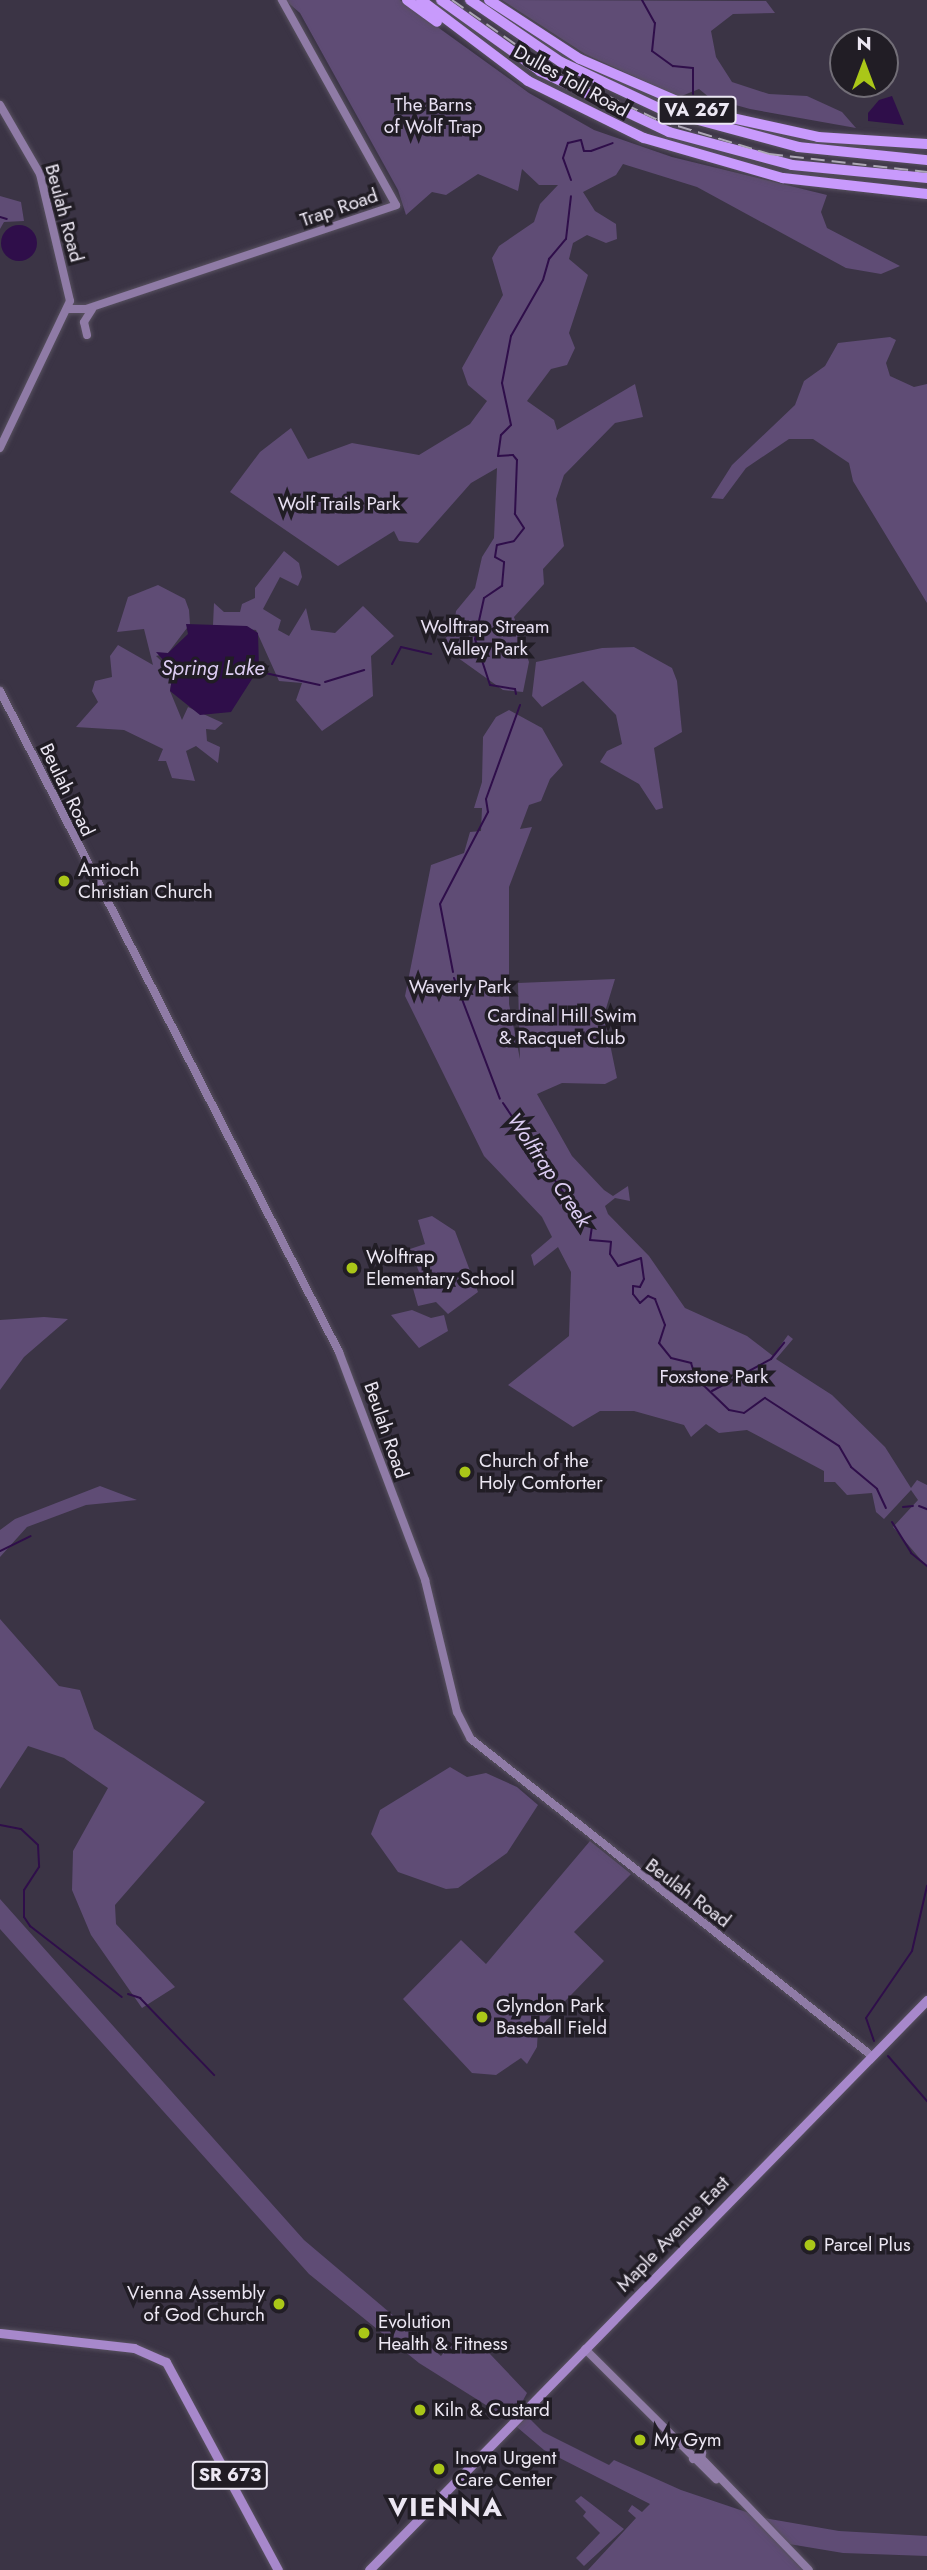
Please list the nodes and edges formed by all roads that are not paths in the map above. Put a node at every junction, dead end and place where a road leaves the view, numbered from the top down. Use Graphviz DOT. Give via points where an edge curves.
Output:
graph roads {
  1 [pos="282,0"];
  2 [pos="407,0"];
  3 [pos="421,0"];
  4 [pos="441,0"];
  5 [pos="470,0"];
  6 [pos="490,1"];
  7 [pos="503,64"];
  8 [pos="0,105"];
  9 [pos="927,144"];
  10 [pos="927,160"];
  11 [pos="927,178"];
  12 [pos="927,194"];
  13 [pos="96,306"];
  14 [pos="69,309"];
  15 [pos="87,335"];
  16 [pos="0,448"];
  17 [pos="0,691"];
  18 [pos="927,2000"];
  19 [pos="872,2056"];
  20 [pos="0,2333"];
  21 [pos="585,2349"];
  22 [pos="278,2570"];
  23 [pos="369,2570"];
  24 [pos="809,2570"];
  1 -- 13 [label="main road, Trap Road" via="396,205"];
  2 -- 7 [label="highway"];
  3 -- 7 [label="highway, Dulles Toll Road / VA 267"];
  4 -- 11 [label="highway" via="540,71 669,132 792,165"];
  5 -- 10 [label="highway" via="583,74 695,121 798,147"];
  6 -- 9 [label="highway, Dulles Toll Road / VA 267" via="601,70 701,111 818,137"];
  7 -- 12 [label="highway, Dulles Toll Road / VA 267" via="586,113 688,153 807,182"];
  8 -- 14 [label="main road, Beulah Road" via="42,181"];
  13 -- 14 [label="main road, Trap Road"];
  13 -- 15 [label="main road" via="85,318"];
  14 -- 16 [label="main road"];
  17 -- 19 [label="main road, Beulah Road" via="317,1305 362,1410 428,1588 457,1712 474,1744"];
  18 -- 19 [label="main road, Maple Avenue East"];
  19 -- 21 [label="main road, Maple Avenue East"];
  20 -- 22 [label="main road, SR 673" via="134,2348 166,2362"];
  21 -- 23 [label="main road, Maple Avenue East"];
  21 -- 24 [label="main road"];
}
